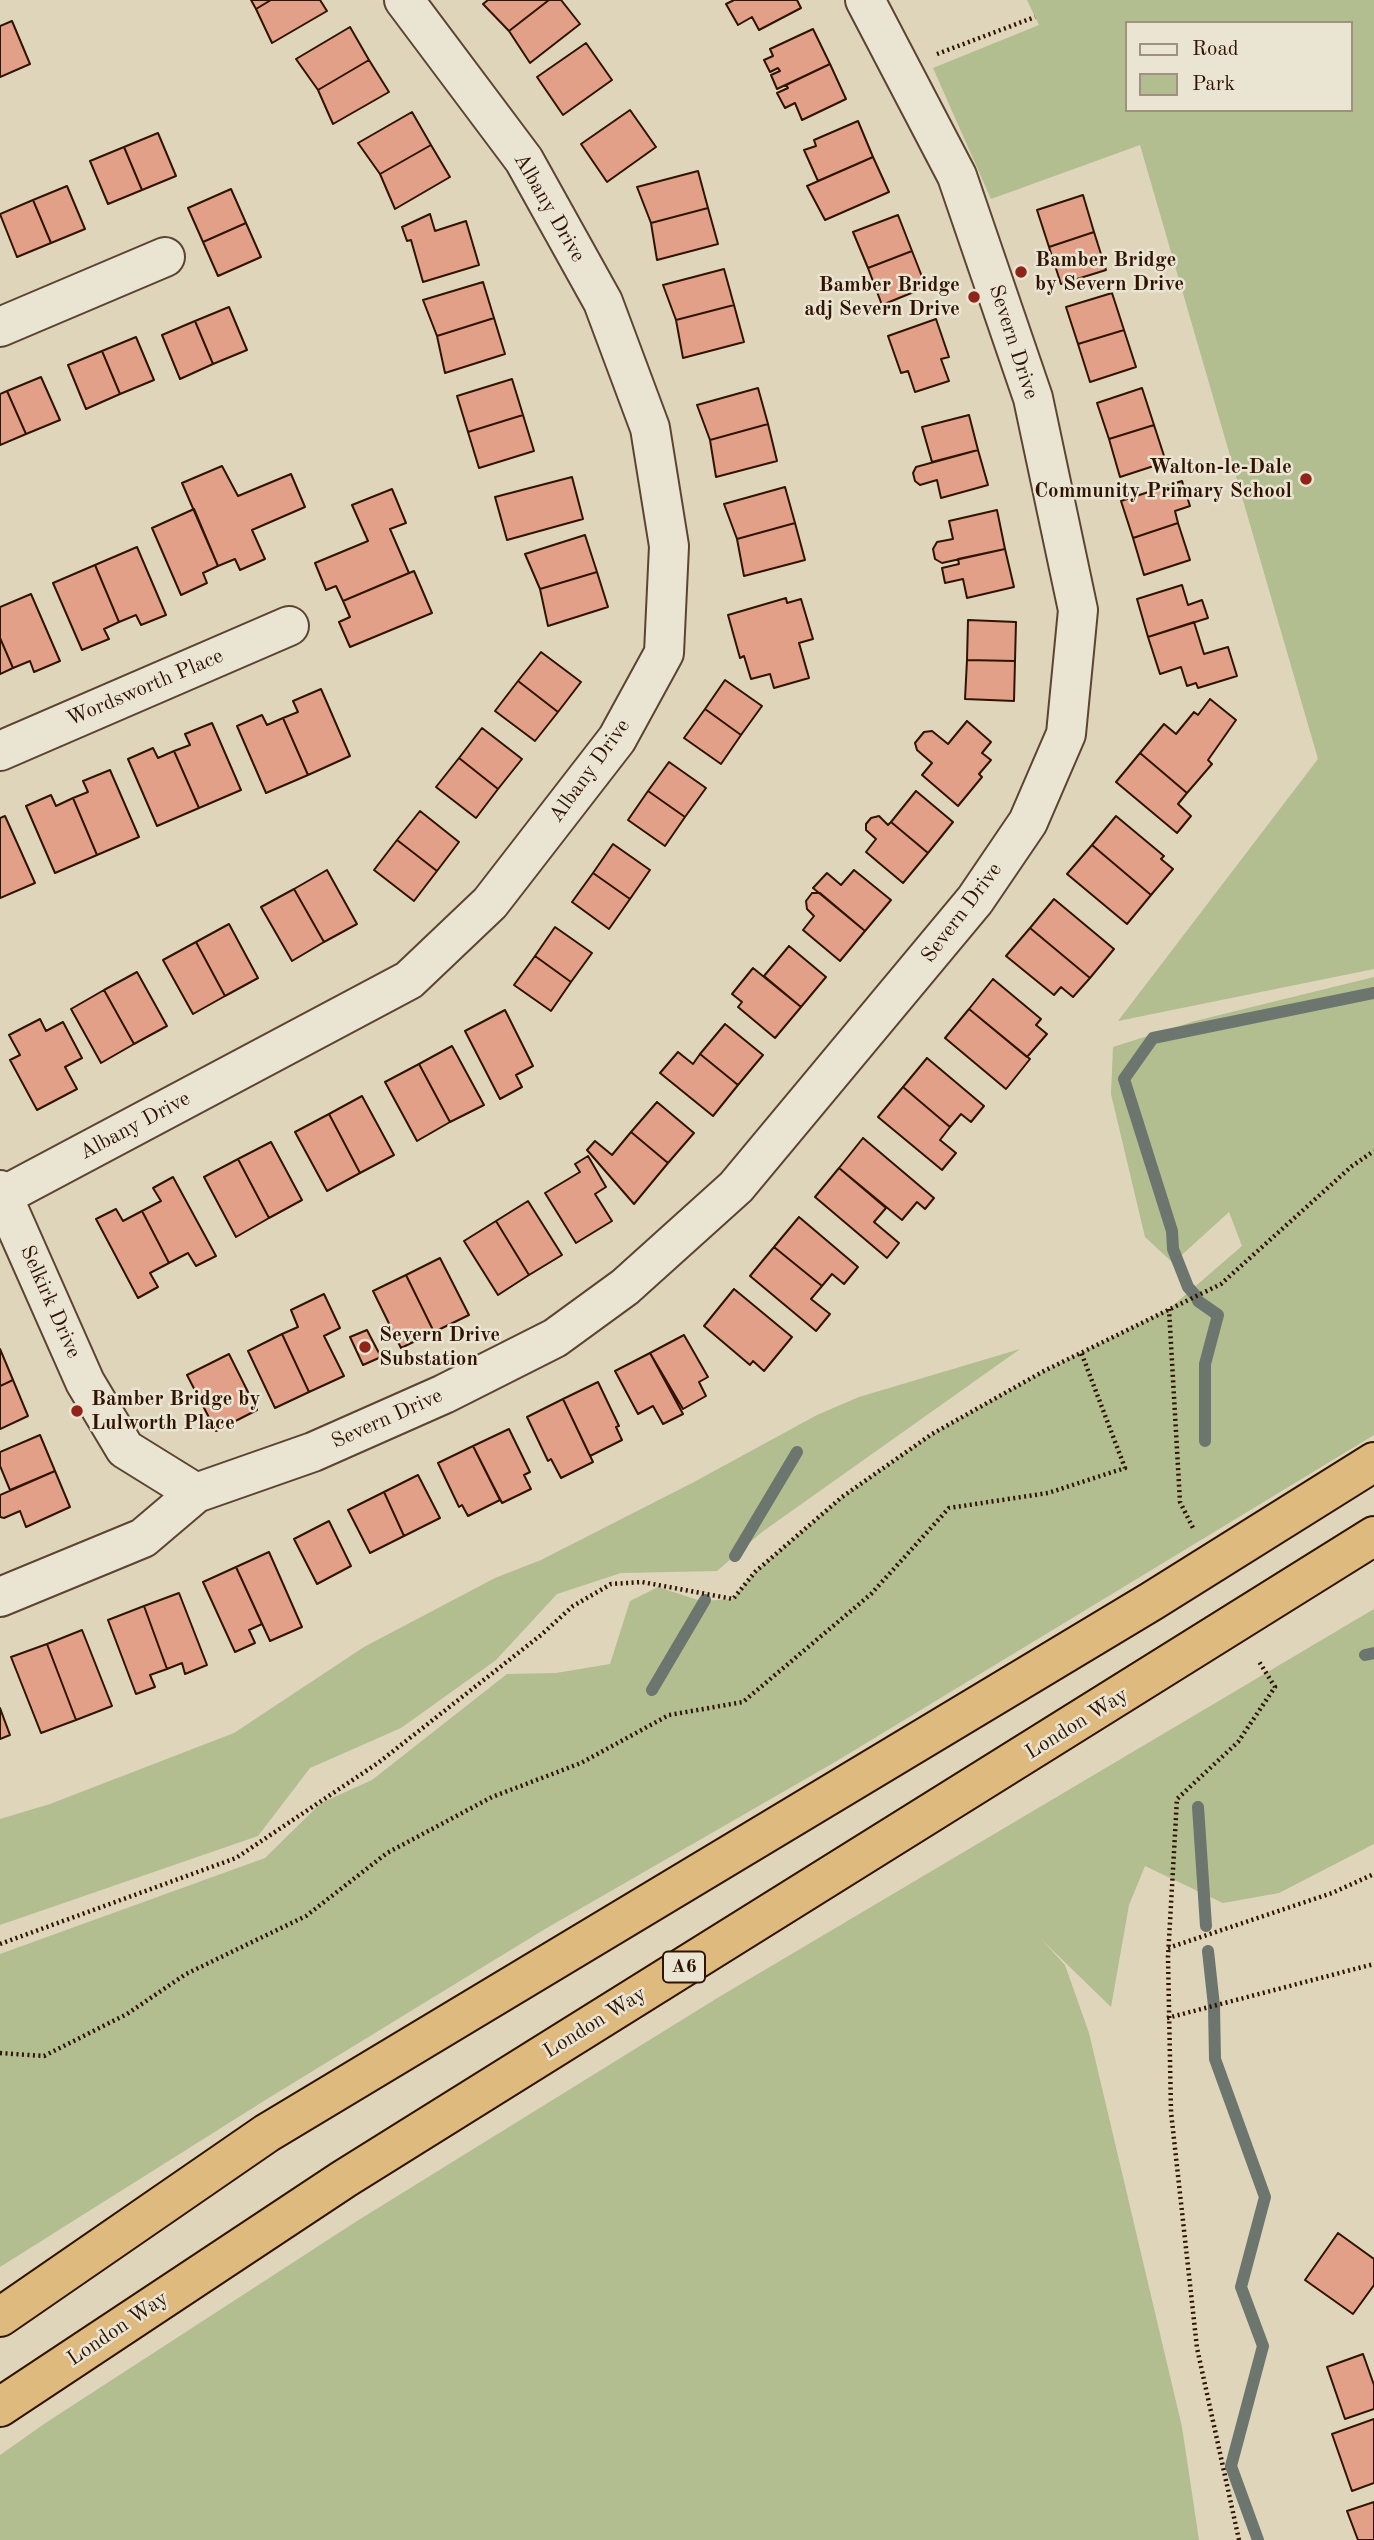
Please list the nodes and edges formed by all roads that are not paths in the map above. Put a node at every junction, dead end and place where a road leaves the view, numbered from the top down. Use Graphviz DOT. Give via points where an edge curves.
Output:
graph roads {
  1 [pos="404,0"];
  2 [pos="865,0"];
  3 [pos="165,257"];
  4 [pos="0,327"];
  5 [pos="289,626"];
  6 [pos="0,751"];
  7 [pos="1,1193"];
  8 [pos="1374,1462"];
  9 [pos="196,1493"];
  10 [pos="1374,1536"];
  11 [pos="0,1597"];
  12 [pos="0,2316"];
  13 [pos="0,2407"];
  1 -- 7 [label="street, Albany Drive" via="524,160 603,302 650,428 670,546 664,653 617,739 490,903 409,980"];
  2 -- 9 [label="street, Severn Drive" via="961,189 1033,398 1078,610 1066,734 1028,822 975,900 736,1187 625,1287 555,1338 444,1394 313,1452"];
  3 -- 4 [label="street"];
  5 -- 6 [label="street, Wordsworth Place"];
  7 -- 9 [label="street, Selkirk Drive" via="85,1381 125,1449"];
  8 -- 12 [label="highway" via="1152,1601 267,2133"];
  9 -- 11 [label="street" via="143,1538"];
  10 -- 13 [label="highway, London Way / A6" via="344,2179"];
}
